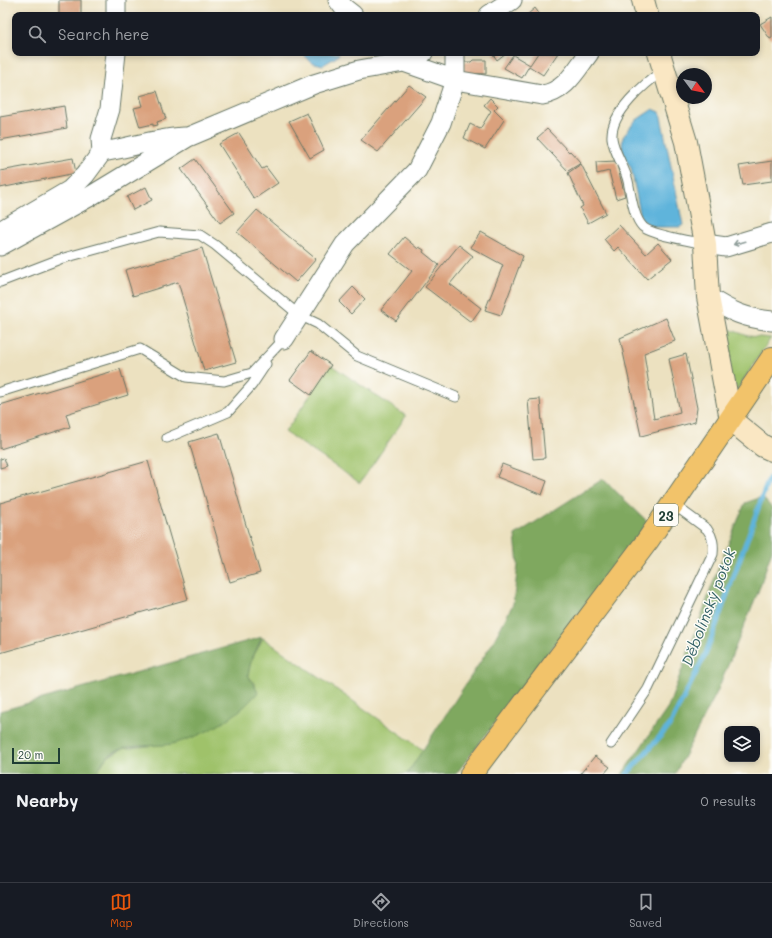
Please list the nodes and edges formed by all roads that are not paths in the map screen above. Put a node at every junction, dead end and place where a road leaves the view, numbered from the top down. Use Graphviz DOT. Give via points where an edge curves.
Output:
graph roads {
  1 [pos="116,0"];
  2 [pos="338,0"];
  3 [pos="512,0"];
  4 [pos="643,0"];
  5 [pos="116,12"];
  6 [pos="349,12"];
  7 [pos="494,12"];
  8 [pos="646,12"];
  9 [pos="116,56"];
  10 [pos="455,56"];
  11 [pos="587,56"];
  12 [pos="402,58"];
  13 [pos="662,61"];
  14 [pos="455,80"];
  15 [pos="188,137"];
  16 [pos="102,152"];
  17 [pos="0,231"];
  18 [pos="772,233"];
  19 [pos="705,244"];
  20 [pos="0,246"];
  21 [pos="0,282"];
  22 [pos="708,297"];
  23 [pos="299,316"];
  24 [pos="772,321"];
  25 [pos="284,339"];
  26 [pos="772,358"];
  27 [pos="0,392"];
  28 [pos="456,397"];
  29 [pos="731,420"];
  30 [pos="167,438"];
  31 [pos="772,450"];
  32 [pos="673,504"];
  33 [pos="611,744"];
  34 [pos="471,774"];
  1 -- 5 [label="street"];
  2 -- 6 [label="street"];
  3 -- 7 [label="street"];
  4 -- 8 [label="street"];
  9 -- 16 [label="street" via="110,109 101,139"];
  10 -- 14 [label="street"];
  11 -- 14 [label="street" via="564,86 551,94 542,95"];
  12 -- 14 [label="street"];
  12 -- 15 [label="street" via="314,84"];
  13 -- 19 [label="street" via="686,142"];
  13 -- 19 [label="lane" via="622,111 614,125 612,139 626,170 638,221 649,230"];
  14 -- 23 [label="street" via="441,124 417,170 345,244"];
  15 -- 16 [label="street" via="164,137"];
  15 -- 20 [label="street" via="89,197"];
  16 -- 17 [label="street" via="70,190"];
  18 -- 19 [label="street, one-way" via="726,247"];
  19 -- 22 [label="street"];
  21 -- 23 [label="lane" via="60,259 159,232 200,235"];
  22 -- 24 [label="street" via="728,311 751,319"];
  22 -- 29 [label="street"];
  23 -- 25 [label="street"];
  23 -- 28 [label="lane" via="318,324 357,356"];
  25 -- 27 [label="lane" via="252,373 224,381 186,378 140,349"];
  25 -- 30 [label="lane" via="252,385 228,412"];
  26 -- 29 [label="main road, 23"];
  29 -- 31 [label="street" via="763,446"];
  29 -- 32 [label="main road, 23"];
  32 -- 33 [label="lane" via="711,535 714,544 713,554 648,689"];
  32 -- 34 [label="main road, 23"];
}
